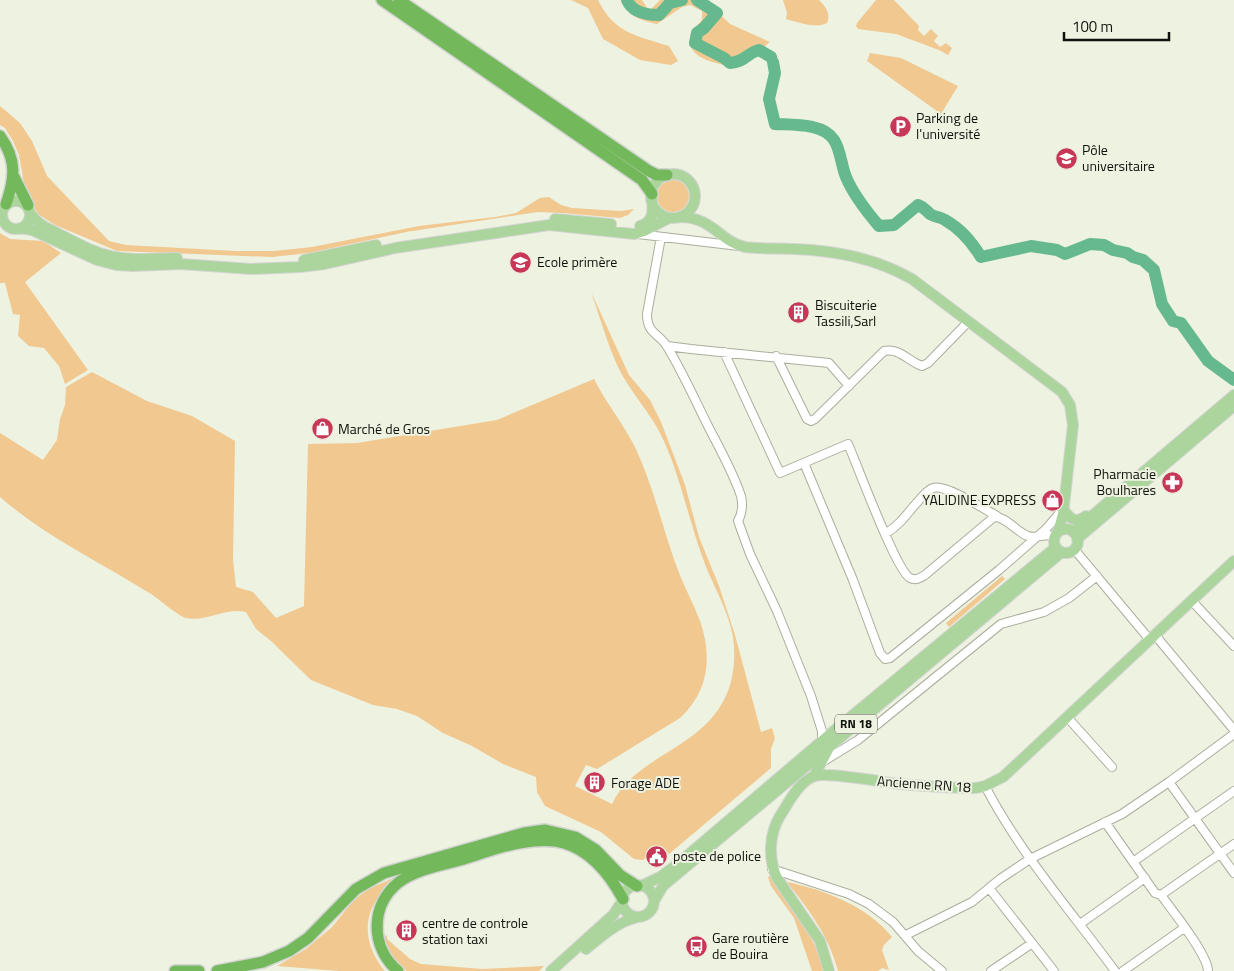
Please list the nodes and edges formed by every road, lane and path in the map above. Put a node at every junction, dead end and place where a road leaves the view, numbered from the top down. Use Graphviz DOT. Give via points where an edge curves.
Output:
graph roads {
  1 [pos="382,0"];
  2 [pos="399,0"];
  3 [pos="0,136"];
  4 [pos="667,175"];
  5 [pos="14,177"];
  6 [pos="694,188"];
  7 [pos="652,196"];
  8 [pos="3,207"];
  9 [pos="29,210"];
  10 [pos="680,217"];
  11 [pos="669,218"];
  12 [pos="2,221"];
  13 [pos="709,224"];
  14 [pos="20,228"];
  15 [pos="634,234"];
  16 [pos="661,236"];
  17 [pos="744,247"];
  18 [pos="968,322"];
  19 [pos="667,346"];
  20 [pos="724,352"];
  21 [pos="776,356"];
  22 [pos="849,386"];
  23 [pos="1234,395"];
  24 [pos="1234,406"];
  25 [pos="804,462"];
  26 [pos="1114,498"];
  27 [pos="1063,512"];
  28 [pos="997,516"];
  29 [pos="885,534"];
  30 [pos="1057,534"];
  31 [pos="1039,536"];
  32 [pos="1074,538"];
  33 [pos="1059,549"];
  34 [pos="1233,563"];
  35 [pos="1097,576"];
  36 [pos="1192,601"];
  37 [pos="1152,637"];
  38 [pos="1234,646"];
  39 [pos="1067,717"];
  40 [pos="820,726"];
  41 [pos="836,730"];
  42 [pos="1234,730"];
  43 [pos="1234,734"];
  44 [pos="826,743"];
  45 [pos="824,761"];
  46 [pos="1112,767"];
  47 [pos="814,776"];
  48 [pos="1169,782"];
  49 [pos="985,786"];
  50 [pos="1234,791"];
  51 [pos="1195,817"];
  52 [pos="1105,822"];
  53 [pos="1234,844"];
  54 [pos="1221,854"];
  55 [pos="1030,859"];
  56 [pos="1133,862"];
  57 [pos="772,869"];
  58 [pos="1234,873"];
  59 [pos="1145,878"];
  60 [pos="639,886"];
  61 [pos="989,888"];
  62 [pos="1161,895"];
  63 [pos="623,899"];
  64 [pos="654,901"];
  65 [pos="638,917"];
  66 [pos="1080,924"];
  67 [pos="1184,928"];
  68 [pos="906,935"];
  69 [pos="1031,944"];
  70 [pos="176,971"];
  71 [pos="199,971"];
  72 [pos="217,971"];
  73 [pos="398,971"];
  74 [pos="551,971"];
  75 [pos="560,971"];
  76 [pos="829,971"];
  77 [pos="942,971"];
  78 [pos="991,971"];
  79 [pos="1054,971"];
  80 [pos="1115,971"];
  81 [pos="1123,971"];
  82 [pos="1208,971"];
  1 -- 7 [label="highway" via="642,180"];
  2 -- 4 [label="highway" via="649,171"];
  3 -- 5 [label="highway" via="10,156"];
  4 -- 6 [label="main road" via="683,176"];
  4 -- 7 [label="main road" via="658,181"];
  5 -- 8 [label="highway"];
  5 -- 9 [label="highway"];
  6 -- 10 [label="main road" via="691,209"];
  6 -- 13 [label="main road" via="699,208"];
  7 -- 9 [label="main road" via="652,218 635,227 543,219 404,239 310,259 250,263 192,258 118,258 80,245 39,224"];
  7 -- 11 [label="main road" via="659,213"];
  8 -- 9 [label="main road" via="15,200 24,202"];
  8 -- 12 [label="main road"];
  9 -- 14 [label="main road" via="28,223"];
  10 -- 11 [label="main road"];
  10 -- 13 [label="main road" via="699,219"];
  11 -- 15 [label="main road"];
  12 -- 14 [label="main road" via="11,228"];
  13 -- 17 [label="main road"];
  14 -- 15 [label="main road" via="116,265 181,264 251,269 325,264 395,248 549,225"];
  15 -- 16 [label="street"];
  16 -- 17 [label="street"];
  16 -- 19 [label="street" via="647,324"];
  17 -- 18 [label="main road" via="829,251 863,258 912,279"];
  18 -- 22 [label="street" via="928,363 922,366 899,352 884,352"];
  18 -- 27 [label="main road" via="1062,392 1070,405 1073,425"];
  19 -- 20 [label="street"];
  19 -- 40 [label="street" via="742,498 742,515 738,522 811,696"];
  20 -- 21 [label="street"];
  20 -- 25 [label="street" via="780,473"];
  21 -- 22 [label="street" via="829,362"];
  21 -- 22 [label="street" via="807,419 815,419"];
  23 -- 26 [label="main road"];
  24 -- 32 [label="main road"];
  25 -- 29 [label="street" via="848,444"];
  25 -- 31 [label="street" via="883,658 890,658"];
  26 -- 27 [label="main road" via="1079,520 1071,519"];
  26 -- 32 [label="main road"];
  27 -- 30 [label="main road"];
  27 -- 31 [label="street"];
  27 -- 32 [label="main road"];
  28 -- 29 [label="street" via="949,490 932,488 901,522"];
  28 -- 29 [label="street" via="918,579 903,572"];
  28 -- 31 [label="street" via="1028,536"];
  30 -- 31 [label="street"];
  30 -- 32 [label="main road" via="1065,529"];
  30 -- 33 [label="main road" via="1054,541"];
  32 -- 33 [label="main road" via="1069,552"];
  32 -- 35 [label="street"];
  33 -- 41 [label="main road, RN 18"];
  33 -- 44 [label="main road, RN 18"];
  34 -- 36 [label="main road, Ancienne RN 18"];
  35 -- 37 [label="street"];
  35 -- 45 [label="street" via="1044,612 1001,624 858,740"];
  36 -- 37 [label="main road, Ancienne RN 18"];
  36 -- 38 [label="street"];
  37 -- 39 [label="main road, Ancienne RN 18"];
  37 -- 42 [label="street"];
  39 -- 46 [label="street"];
  39 -- 49 [label="main road, Ancienne RN 18" via="1003,777"];
  40 -- 41 [label="street"];
  40 -- 44 [label="street"];
  41 -- 44 [label="main road, RN 18"];
  43 -- 48 [label="street"];
  44 -- 45 [label="main road"];
  44 -- 60 [label="main road, RN 18" via="675,866"];
  44 -- 64 [label="main road, RN 18" via="664,886"];
  45 -- 47 [label="main road"];
  47 -- 49 [label="main road, Ancienne RN 18" via="949,787"];
  47 -- 57 [label="main road" via="797,790 778,820 772,840"];
  48 -- 51 [label="street"];
  48 -- 52 [label="street"];
  49 -- 55 [label="street"];
  50 -- 51 [label="street"];
  51 -- 54 [label="street"];
  51 -- 56 [label="street"];
  52 -- 55 [label="street"];
  52 -- 56 [label="street"];
  53 -- 54 [label="street"];
  54 -- 58 [label="street"];
  54 -- 62 [label="street"];
  55 -- 61 [label="street"];
  55 -- 66 [label="street"];
  56 -- 59 [label="street"];
  57 -- 68 [label="street" via="855,897 882,913"];
  57 -- 76 [label="main road" via="820,941"];
  59 -- 62 [label="street" via="1155,893"];
  59 -- 66 [label="street"];
  60 -- 63 [label="main road" via="628,890"];
  60 -- 64 [label="main road" via="650,891"];
  60 -- 72 [label="highway" via="620,875 596,850 575,837 545,830 524,833 384,873 356,889 308,938 289,952 263,962"];
  61 -- 68 [label="street" via="972,902"];
  61 -- 69 [label="street"];
  62 -- 67 [label="street"];
  63 -- 65 [label="main road" via="628,913"];
  63 -- 73 [label="highway" via="613,881 594,860 557,841 520,843 419,872 399,882 388,893 378,918 379,946"];
  63 -- 74 [label="main road" via="613,915"];
  64 -- 65 [label="main road" via="648,914"];
  65 -- 75 [label="main road" via="616,926"];
  66 -- 80 [label="street"];
  67 -- 81 [label="street"];
  67 -- 82 [label="street"];
  68 -- 77 [label="street" via="918,951"];
  69 -- 78 [label="street"];
  69 -- 79 [label="street"];
  70 -- 71 [label="highway"];
}
